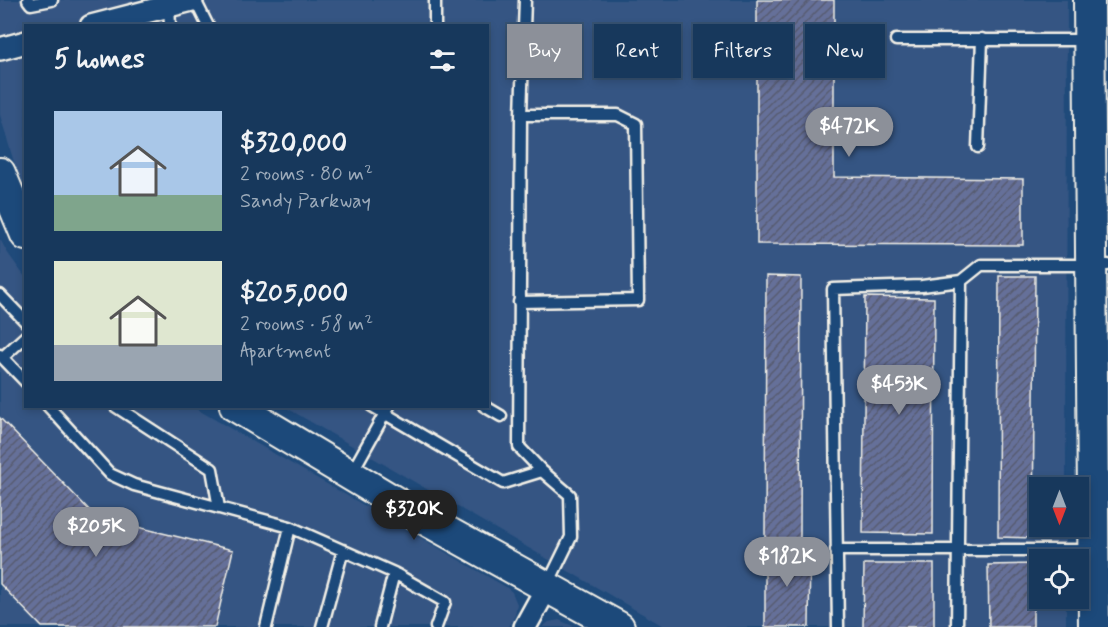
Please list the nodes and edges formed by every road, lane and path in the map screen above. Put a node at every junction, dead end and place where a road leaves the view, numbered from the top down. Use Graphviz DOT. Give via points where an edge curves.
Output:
graph roads {
  1 [pos="28,0"];
  2 [pos="52,0"];
  3 [pos="194,0"];
  4 [pos="435,0"];
  5 [pos="525,0"];
  6 [pos="1089,0"];
  7 [pos="144,6"];
  8 [pos="169,16"];
  9 [pos="96,24"];
  10 [pos="207,24"];
  11 [pos="435,24"];
  12 [pos="982,39"];
  13 [pos="896,40"];
  14 [pos="1089,40"];
  15 [pos="24,43"];
  16 [pos="0,49"];
  17 [pos="521,115"];
  18 [pos="978,147"];
  19 [pos="0,173"];
  20 [pos="18,202"];
  21 [pos="24,227"];
  22 [pos="1099,266"];
  23 [pos="961,281"];
  24 [pos="0,295"];
  25 [pos="519,302"];
  26 [pos="24,320"];
  27 [pos="24,338"];
  28 [pos="1,356"];
  29 [pos="24,380"];
  30 [pos="50,408"];
  31 [pos="118,408"];
  32 [pos="239,408"];
  33 [pos="487,408"];
  34 [pos="387,410"];
  35 [pos="501,417"];
  36 [pos="542,471"];
  37 [pos="350,475"];
  38 [pos="219,508"];
  39 [pos="290,527"];
  40 [pos="343,550"];
  41 [pos="836,550"];
  42 [pos="958,550"];
  43 [pos="1094,550"];
  44 [pos="394,573"];
  45 [pos="547,587"];
  46 [pos="266,627"];
  47 [pos="322,627"];
  48 [pos="380,627"];
  49 [pos="436,627"];
  50 [pos="525,627"];
  51 [pos="619,627"];
  52 [pos="838,627"];
  53 [pos="957,627"];
  54 [pos="1094,627"];
  1 -- 2 [label="lane" via="31,4"];
  3 -- 8 [label="street"];
  3 -- 10 [label="lane"];
  4 -- 11 [label="lane"];
  5 -- 17 [label="lane"];
  6 -- 14 [label="street"];
  7 -- 8 [label="street"];
  7 -- 9 [label="street"];
  12 -- 13 [label="lane"];
  12 -- 14 [label="lane"];
  12 -- 18 [label="lane"];
  14 -- 22 [label="street"];
  15 -- 16 [label="street"];
  17 -- 25 [label="lane"];
  17 -- 25 [label="lane" via="618,115 636,124 638,300"];
  19 -- 20 [label="street"];
  20 -- 21 [label="street"];
  22 -- 23 [label="lane" via="981,265"];
  22 -- 43 [label="street"];
  23 -- 41 [label="lane" via="833,289"];
  23 -- 42 [label="lane"];
  24 -- 26 [label="lane"];
  25 -- 36 [label="lane" via="519,447"];
  27 -- 28 [label="lane"];
  28 -- 29 [label="lane"];
  30 -- 38 [label="lane" via="110,474 134,485"];
  31 -- 38 [label="lane" via="212,469"];
  32 -- 37 [label="street"];
  33 -- 35 [label="lane"];
  34 -- 36 [label="lane" via="503,483"];
  34 -- 37 [label="lane"];
  36 -- 45 [label="lane" via="570,495 571,537"];
  37 -- 45 [label="street"];
  38 -- 39 [label="lane"];
  39 -- 40 [label="lane"];
  39 -- 46 [label="lane"];
  40 -- 44 [label="lane"];
  40 -- 47 [label="lane"];
  41 -- 42 [label="lane"];
  41 -- 52 [label="lane"];
  42 -- 43 [label="lane"];
  42 -- 53 [label="lane"];
  43 -- 54 [label="street"];
  44 -- 48 [label="lane"];
  44 -- 49 [label="lane" via="445,602"];
  45 -- 50 [label="street"];
  45 -- 51 [label="street"];
}
